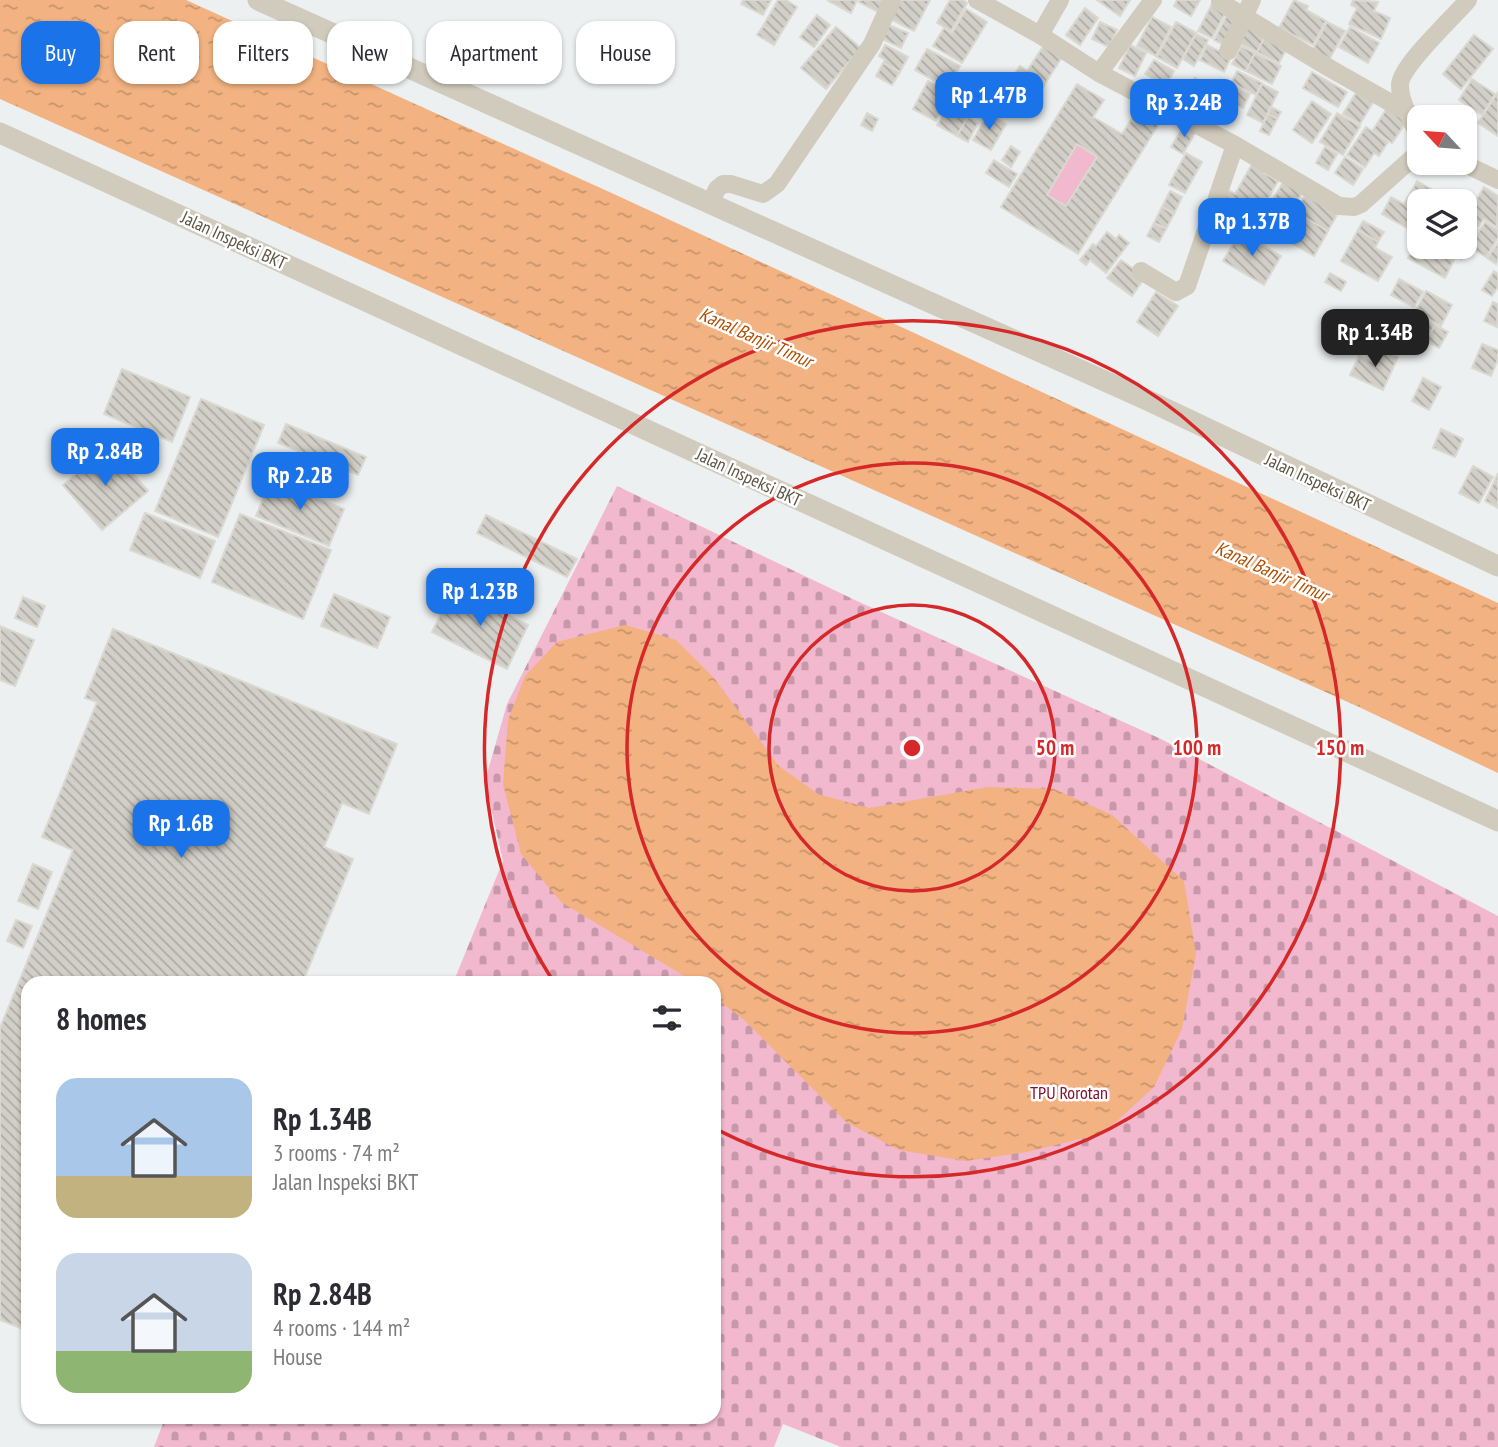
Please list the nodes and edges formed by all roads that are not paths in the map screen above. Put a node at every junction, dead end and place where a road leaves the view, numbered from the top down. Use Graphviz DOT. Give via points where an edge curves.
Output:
graph roads {
  1 [pos="258,0"];
  2 [pos="892,0"];
  3 [pos="977,0"];
  4 [pos="1060,0"];
  5 [pos="1153,0"];
  6 [pos="1468,0"];
  7 [pos="1220,2"];
  8 [pos="1249,8"];
  9 [pos="1040,35"];
  10 [pos="1228,51"];
  11 [pos="1099,73"];
  12 [pos="1407,112"];
  13 [pos="0,133"];
  14 [pos="1236,145"];
  15 [pos="1407,163"];
  16 [pos="1477,170"];
  17 [pos="1498,180"];
  18 [pos="710,203"];
  19 [pos="1141,271"];
  20 [pos="1498,566"];
  21 [pos="1498,821"];
  1 -- 18 [label="street, Jalan Inspeksi BKT"];
  2 -- 18 [label="street" via="872,44 777,184 763,194 723,184"];
  3 -- 9 [label="street"];
  4 -- 9 [label="street"];
  5 -- 11 [label="street"];
  6 -- 12 [label="street" via="1401,77"];
  7 -- 8 [label="street"];
  8 -- 10 [label="street"];
  8 -- 12 [label="street" via="1331,69"];
  9 -- 11 [label="street"];
  11 -- 14 [label="street"];
  13 -- 21 [label="street, Jalan Inspeksi BKT"];
  14 -- 15 [label="street" via="1348,208 1361,204"];
  14 -- 19 [label="street" via="1187,286 1176,292"];
  16 -- 17 [label="street"];
  18 -- 20 [label="street, Jalan Inspeksi BKT" via="1134,394"];
}
